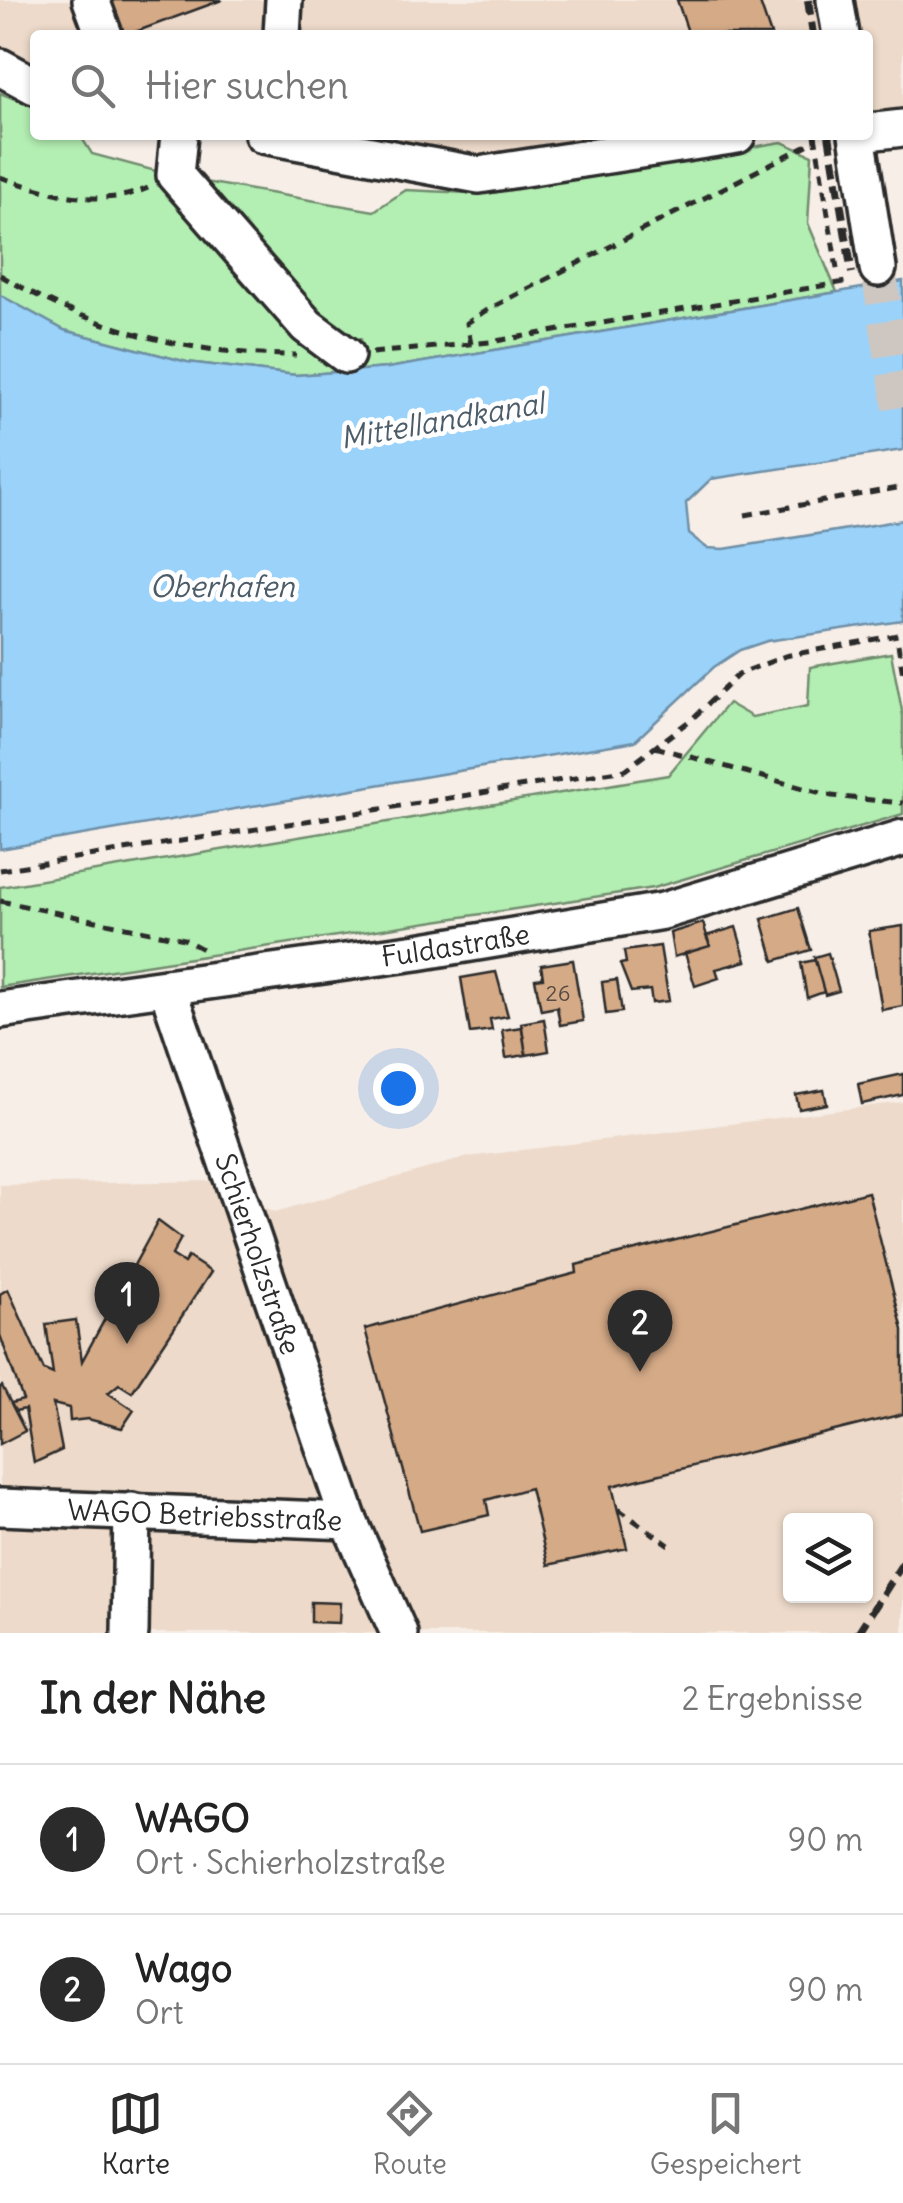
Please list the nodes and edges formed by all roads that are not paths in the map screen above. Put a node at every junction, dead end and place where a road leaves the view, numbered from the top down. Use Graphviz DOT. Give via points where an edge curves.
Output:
graph roads {
  1 [pos="91,0"];
  2 [pos="284,0"];
  3 [pos="835,0"];
  4 [pos="102,30"];
  5 [pos="282,30"];
  6 [pos="839,30"];
  7 [pos="0,67"];
  8 [pos="30,83"];
  9 [pos="903,128"];
  10 [pos="873,131"];
  11 [pos="179,140"];
  12 [pos="291,140"];
  13 [pos="670,140"];
  14 [pos="858,140"];
  15 [pos="643,142"];
  16 [pos="871,274"];
  17 [pos="346,355"];
  18 [pos="903,838"];
  19 [pos="166,987"];
  20 [pos="0,1010"];
  21 [pos="0,1507"];
  22 [pos="132,1511"];
  23 [pos="349,1521"];
  24 [pos="130,1633"];
  25 [pos="400,1633"];
  1 -- 4 [label="street"];
  2 -- 5 [label="street"];
  3 -- 6 [label="street"];
  7 -- 8 [label="street"];
  9 -- 10 [label="street"];
  11 -- 17 [label="street" via="175,176 307,326"];
  12 -- 15 [label="street" via="479,174"];
  13 -- 15 [label="street"];
  14 -- 16 [label="street"];
  18 -- 19 [label="street, Fuldastraße" via="663,911"];
  19 -- 20 [label="street, Fuldastraße"];
  19 -- 23 [label="street, Schierholzstraße"];
  21 -- 22 [label="street, WAGO Betriebsstraße"];
  22 -- 23 [label="street, WAGO Betriebsstraße"];
  22 -- 24 [label="street"];
  23 -- 25 [label="street, WAGO Betriebsstraße"];
}
